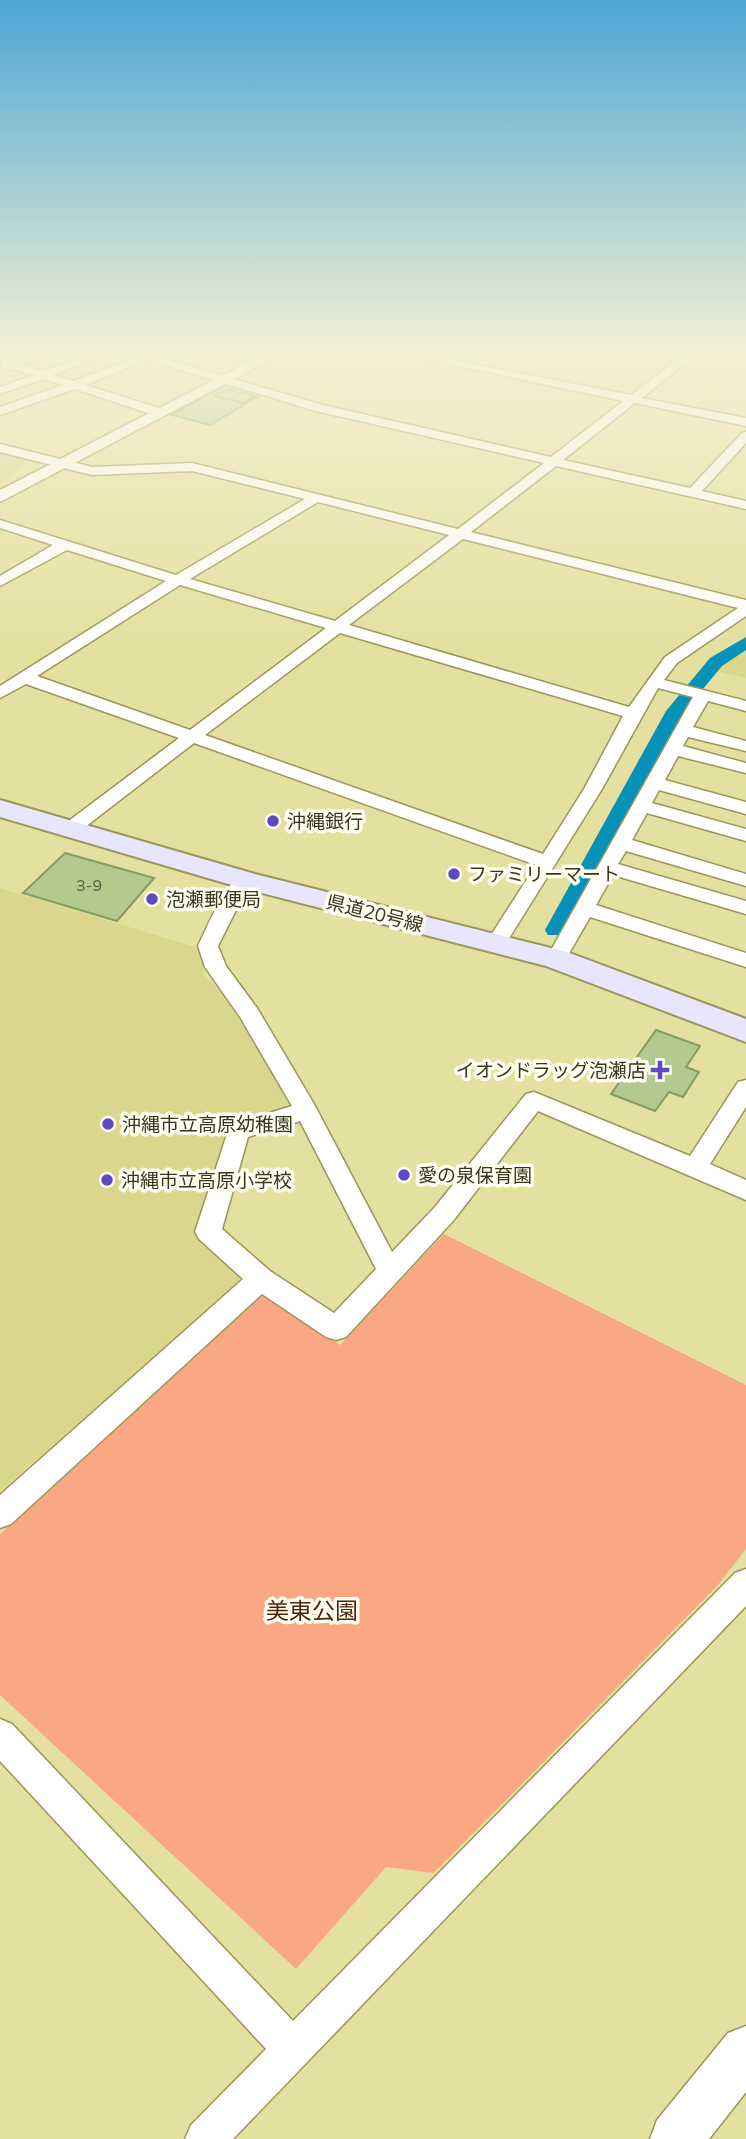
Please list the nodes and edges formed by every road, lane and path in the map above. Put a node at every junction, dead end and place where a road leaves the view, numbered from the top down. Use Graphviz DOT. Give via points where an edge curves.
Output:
graph roads {
  1 [pos="12,451"];
  2 [pos="86,451"];
  3 [pos="508,451"];
  4 [pos="566,451"];
  5 [pos="732,451"];
  6 [pos="553,461"];
  7 [pos="62,463"];
  8 [pos="694,492"];
  9 [pos="0,497"];
  10 [pos="318,497"];
  11 [pos="746,505"];
  12 [pos="0,524"];
  13 [pos="460,534"];
  14 [pos="66,544"];
  15 [pos="178,580"];
  16 [pos="0,582"];
  17 [pos="746,607"];
  18 [pos="335,626"];
  19 [pos="23,677"];
  20 [pos="654,682"];
  21 [pos="0,693"];
  22 [pos="703,695"];
  23 [pos="746,706"];
  24 [pos="633,714"];
  25 [pos="683,730"];
  26 [pos="192,737"];
  27 [pos="746,747"];
  28 [pos="673,749"];
  29 [pos="746,768"];
  30 [pos="654,783"];
  31 [pos="642,806"];
  32 [pos="0,808"];
  33 [pos="746,808"];
  34 [pos="69,830"];
  35 [pos="746,835"];
  36 [pos="620,844"];
  37 [pos="547,862"];
  38 [pos="607,867"];
  39 [pos="245,880"];
  40 [pos="746,880"];
  41 [pos="584,908"];
  42 [pos="746,908"];
  43 [pos="496,943"];
  44 [pos="556,959"];
  45 [pos="746,960"];
  46 [pos="746,1031"];
  47 [pos="746,1088"];
  48 [pos="306,1110"];
  49 [pos="695,1168"];
  50 [pos="746,1190"];
  51 [pos="390,1272"];
  52 [pos="261,1279"];
  53 [pos="0,1514"];
  54 [pos="742,1598"];
  55 [pos="0,1736"];
  56 [pos="291,2047"];
  57 [pos="746,2051"];
  58 [pos="205,2139"];
  59 [pos="676,2139"];
  1 -- 7 [label="street"];
  2 -- 7 [label="street"];
  3 -- 6 [label="street"];
  4 -- 6 [label="street"];
  5 -- 8 [label="street"];
  6 -- 8 [label="street"];
  6 -- 13 [label="street"];
  7 -- 9 [label="street"];
  7 -- 10 [label="street" via="116,472 192,467"];
  8 -- 11 [label="street"];
  10 -- 13 [label="street"];
  10 -- 15 [label="street"];
  12 -- 14 [label="street"];
  13 -- 17 [label="street"];
  13 -- 18 [label="street"];
  14 -- 15 [label="street"];
  14 -- 16 [label="street"];
  15 -- 18 [label="street"];
  15 -- 19 [label="street"];
  17 -- 20 [label="street" via="671,660"];
  18 -- 24 [label="street"];
  18 -- 26 [label="street"];
  19 -- 21 [label="street"];
  19 -- 26 [label="street"];
  20 -- 22 [label="street"];
  20 -- 24 [label="street"];
  22 -- 23 [label="street"];
  22 -- 25 [label="street"];
  24 -- 37 [label="street"];
  25 -- 27 [label="street"];
  25 -- 28 [label="street"];
  26 -- 34 [label="street"];
  26 -- 37 [label="street"];
  28 -- 29 [label="street"];
  28 -- 30 [label="street"];
  30 -- 31 [label="street"];
  30 -- 33 [label="street"];
  31 -- 35 [label="street"];
  31 -- 36 [label="street"];
  32 -- 34 [label="main road, 県道20号線"];
  34 -- 39 [label="main road, 県道20号線"];
  36 -- 38 [label="street"];
  36 -- 40 [label="street"];
  37 -- 43 [label="street"];
  38 -- 41 [label="street"];
  38 -- 42 [label="street"];
  39 -- 43 [label="main road, 県道20号線"];
  39 -- 48 [label="street" via="208,946 216,967"];
  41 -- 44 [label="street"];
  41 -- 45 [label="street"];
  43 -- 44 [label="main road, 県道20号線"];
  44 -- 46 [label="main road, 県道20号線"];
  47 -- 49 [label="street"];
  48 -- 51 [label="street"];
  48 -- 52 [label="street" via="238,1130 208,1232"];
  49 -- 50 [label="street"];
  49 -- 51 [label="street" via="534,1100 444,1214"];
  51 -- 52 [label="street" via="336,1329"];
  52 -- 53 [label="street"];
  54 -- 56 [label="street"];
  55 -- 56 [label="street"];
  56 -- 58 [label="street"];
  57 -- 59 [label="street"];
}
